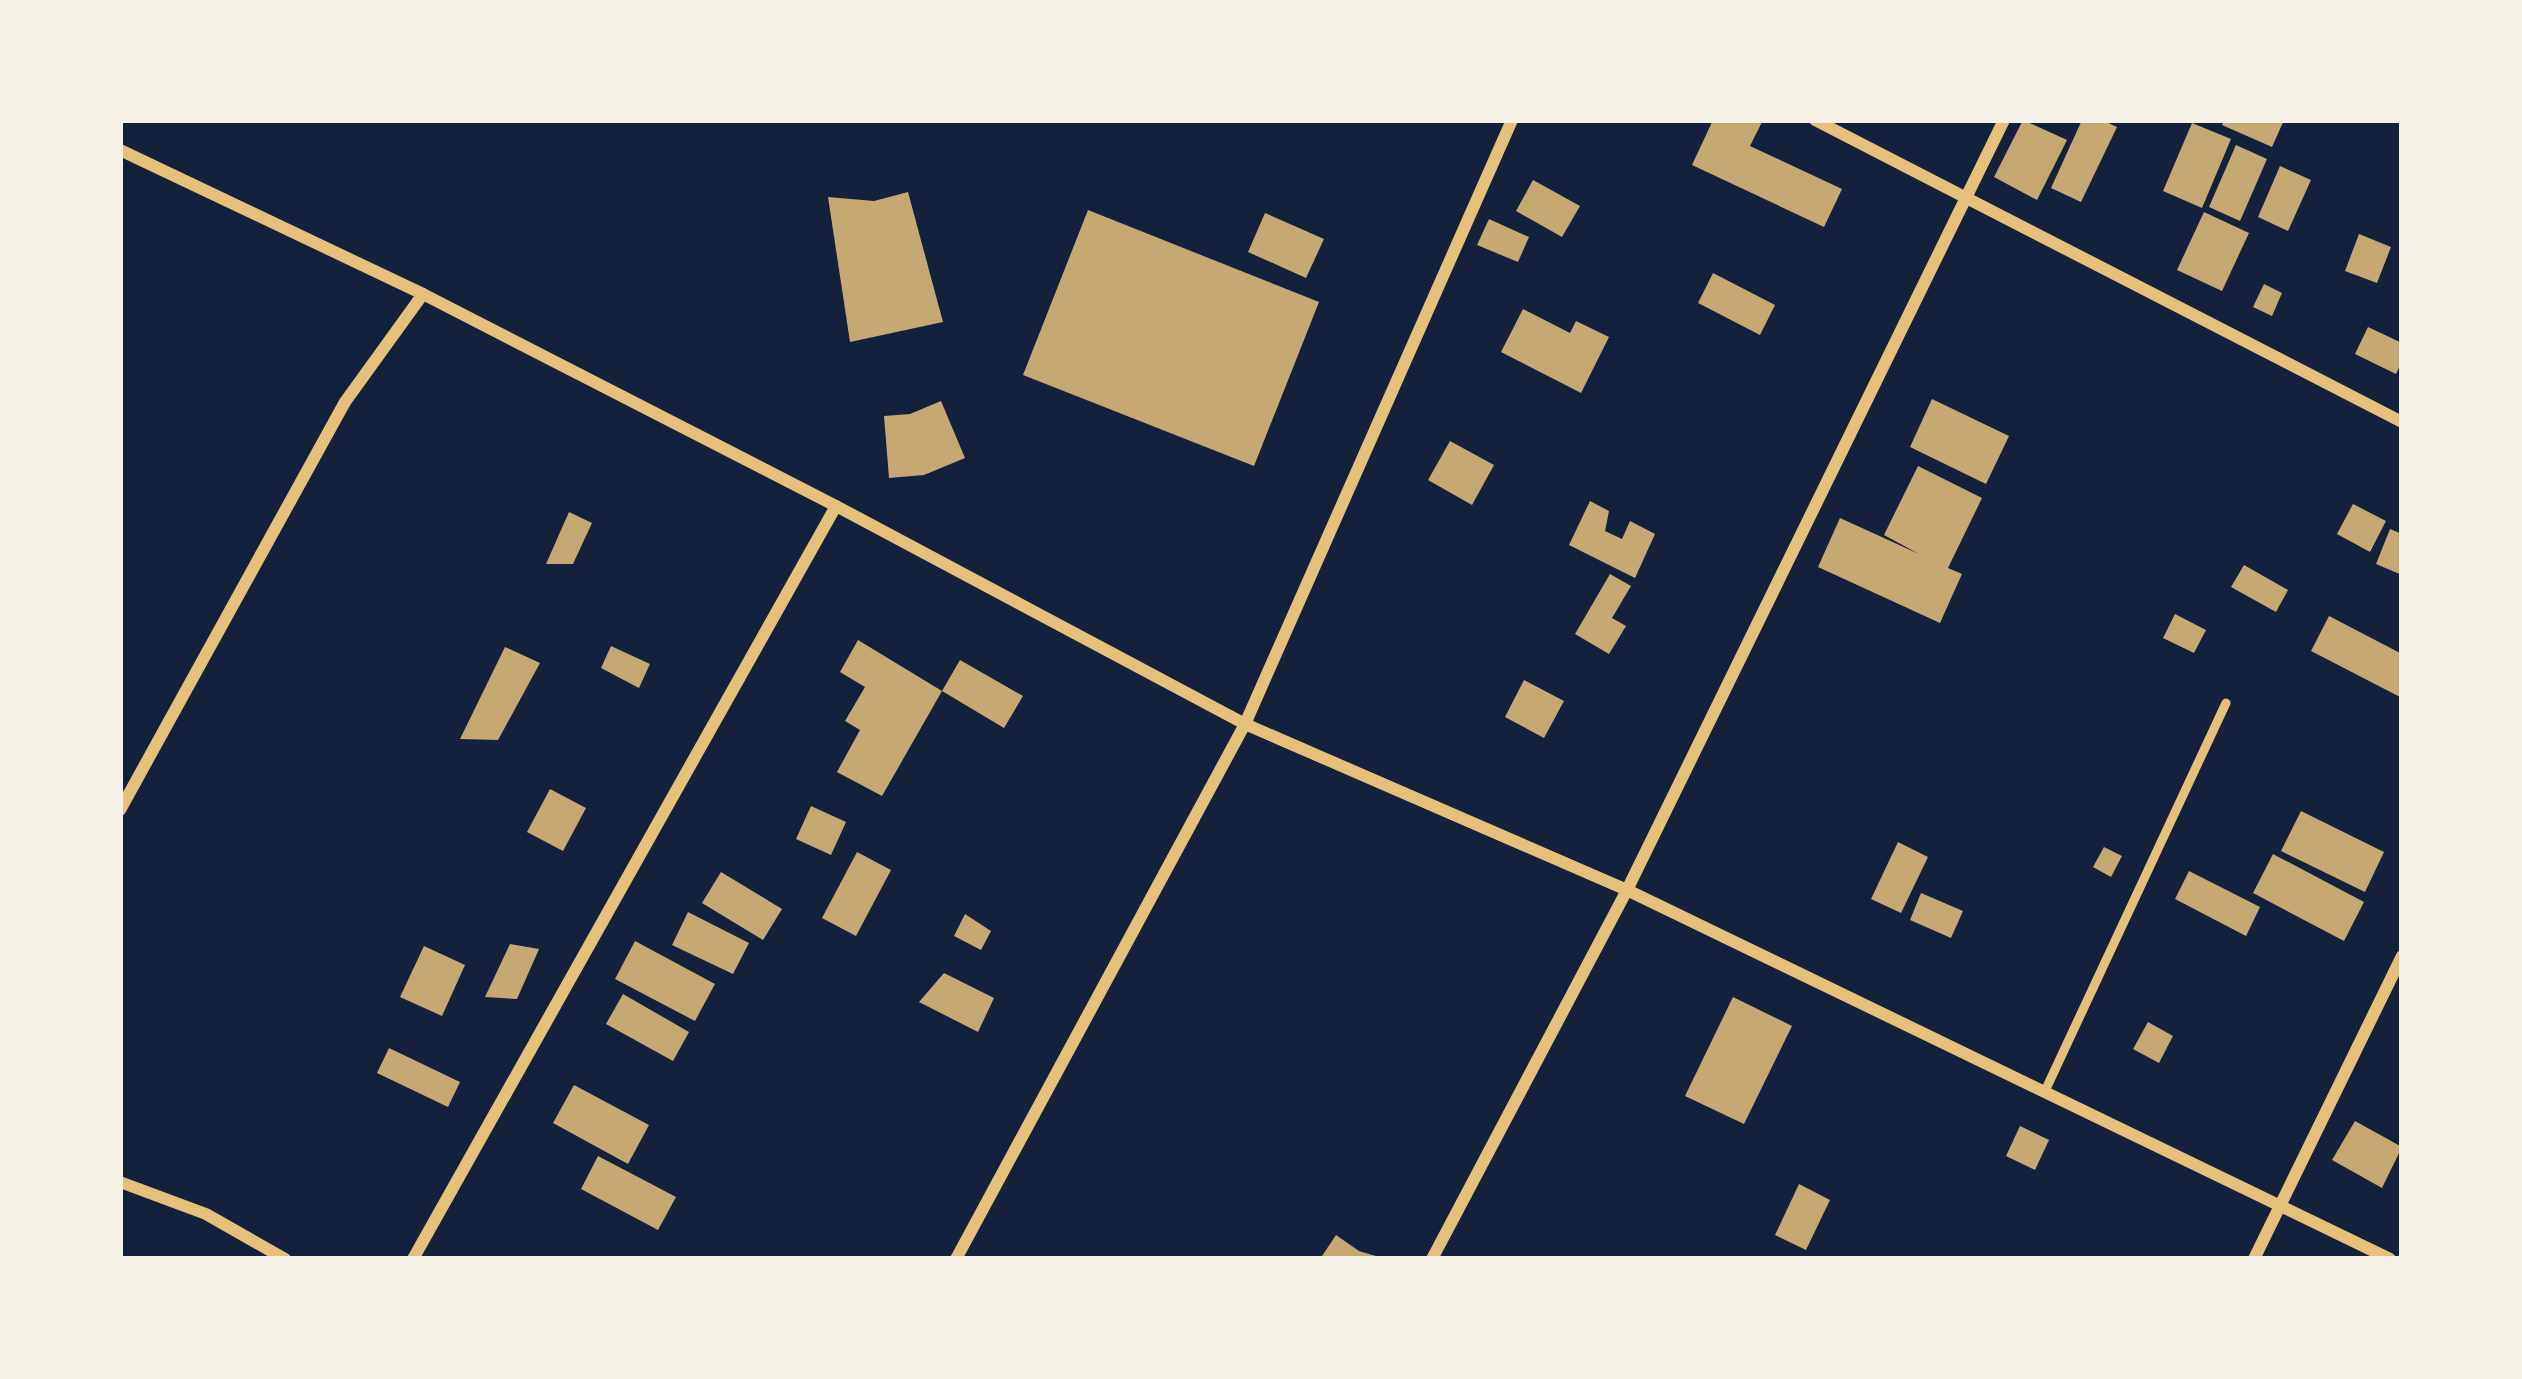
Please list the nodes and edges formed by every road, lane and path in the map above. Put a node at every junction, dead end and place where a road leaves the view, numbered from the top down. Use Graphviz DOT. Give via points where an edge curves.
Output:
graph roads {
  1 [pos="1512,120"];
  2 [pos="1815,120"];
  3 [pos="2004,120"];
  4 [pos="120,150"];
  5 [pos="1968,196"];
  6 [pos="423,294"];
  7 [pos="2402,422"];
  8 [pos="836,506"];
  9 [pos="2226,703"];
  10 [pos="1245,724"];
  11 [pos="120,810"];
  12 [pos="1627,890"];
  13 [pos="2402,956"];
  14 [pos="2045,1091"];
  15 [pos="120,1182"];
  16 [pos="2282,1205"];
  17 [pos="285,1259"];
  18 [pos="413,1259"];
  19 [pos="956,1259"];
  20 [pos="1432,1259"];
  21 [pos="2254,1259"];
  22 [pos="2390,1259"];
  1 -- 10 [label="street"];
  2 -- 5 [label="street"];
  3 -- 5 [label="street"];
  4 -- 6 [label="street"];
  5 -- 7 [label="street"];
  5 -- 12 [label="street"];
  6 -- 8 [label="street"];
  6 -- 11 [label="street" via="346,402"];
  8 -- 10 [label="street"];
  8 -- 18 [label="street"];
  9 -- 14 [label="lane"];
  10 -- 12 [label="street"];
  10 -- 19 [label="street"];
  12 -- 14 [label="street"];
  12 -- 20 [label="street"];
  13 -- 16 [label="street"];
  14 -- 16 [label="street"];
  15 -- 17 [label="street" via="206,1214"];
  16 -- 21 [label="street"];
  16 -- 22 [label="street"];
}
